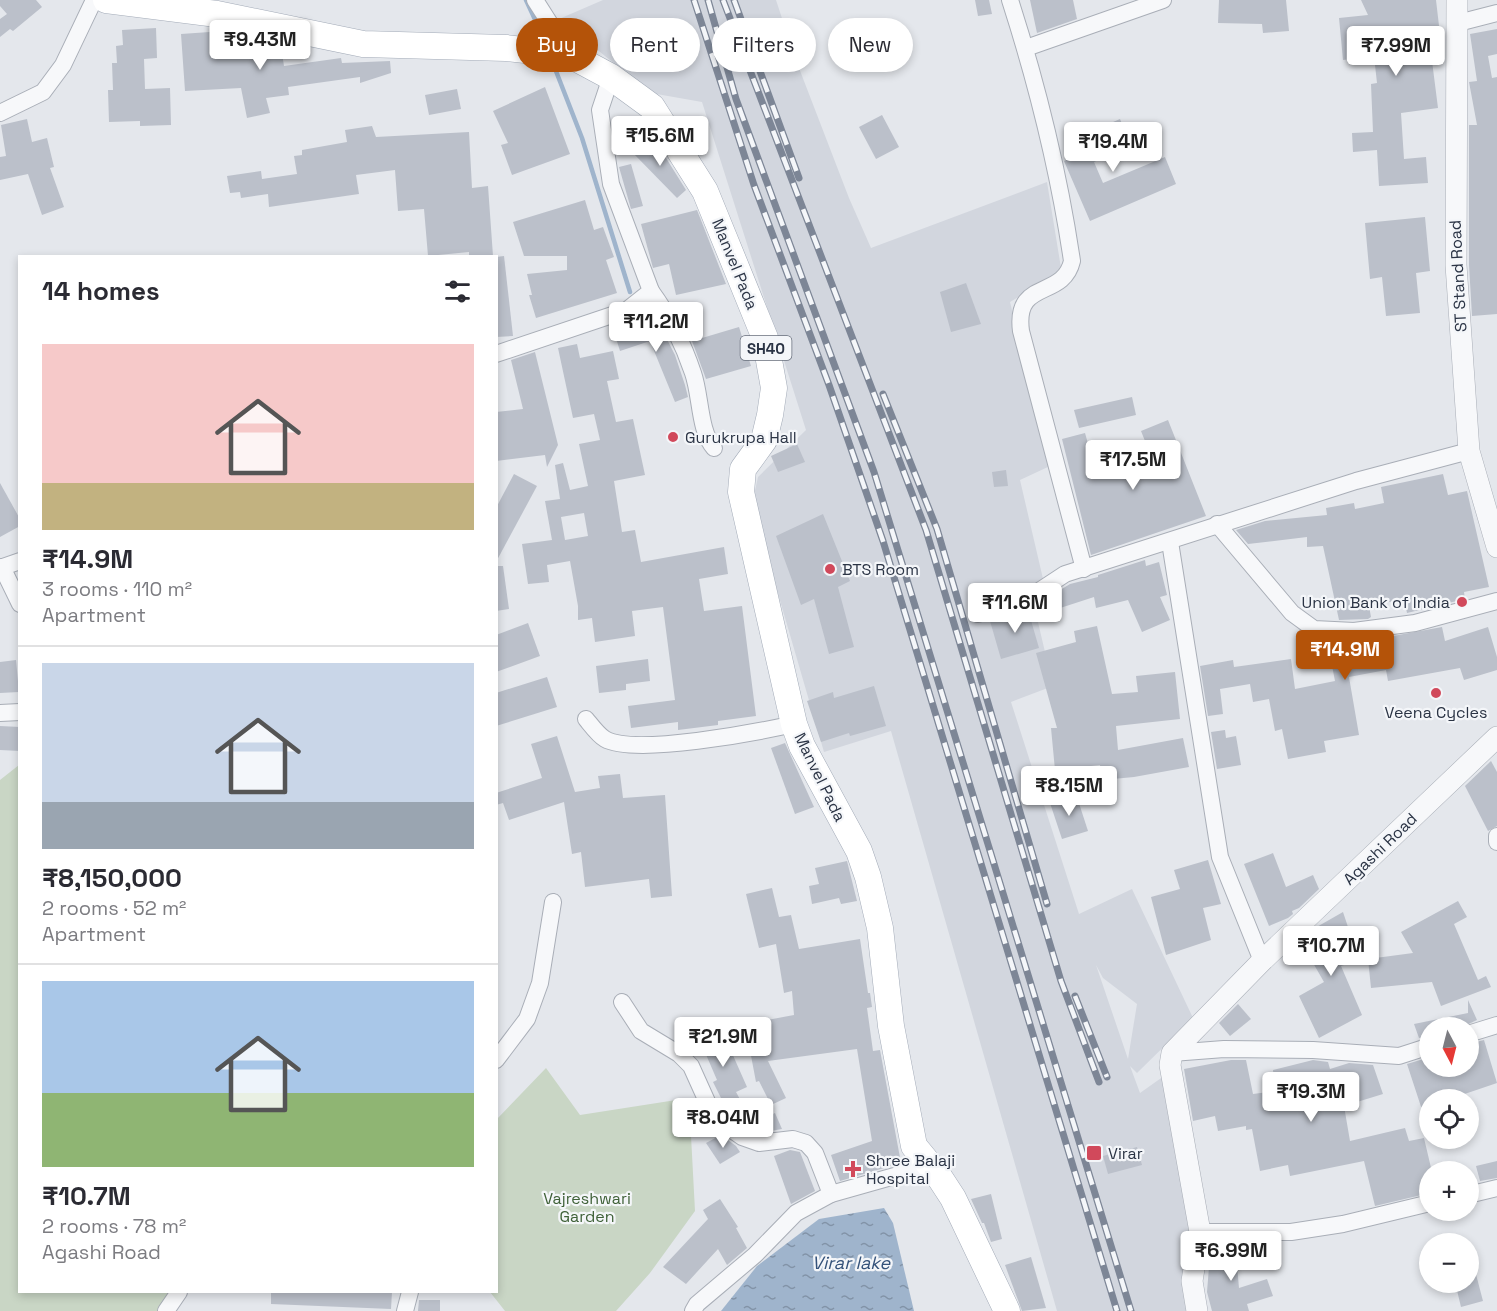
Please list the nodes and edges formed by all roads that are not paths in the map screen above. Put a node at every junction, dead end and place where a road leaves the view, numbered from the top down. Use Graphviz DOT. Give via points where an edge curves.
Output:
graph roads {
  1 [pos="94,0"];
  2 [pos="106,0"];
  3 [pos="535,0"];
  4 [pos="1010,0"];
  5 [pos="1162,0"];
  6 [pos="1457,0"];
  7 [pos="165,4"];
  8 [pos="1497,13"];
  9 [pos="546,18"];
  10 [pos="1458,23"];
  11 [pos="1026,48"];
  12 [pos="516,49"];
  13 [pos="598,70"];
  14 [pos="611,77"];
  15 [pos="0,113"];
  16 [pos="651,291"];
  17 [pos="498,353"];
  18 [pos="714,448"];
  19 [pos="1469,450"];
  20 [pos="1217,524"];
  21 [pos="1170,542"];
  22 [pos="1497,547"];
  23 [pos="18,562"];
  24 [pos="1,568"];
  25 [pos="1084,569"];
  26 [pos="18,600"];
  27 [pos="1497,601"];
  28 [pos="978,614"];
  29 [pos="18,712"];
  30 [pos="0,713"];
  31 [pos="586,719"];
  32 [pos="794,724"];
  33 [pos="1497,737"];
  34 [pos="1497,836"];
  35 [pos="1497,842"];
  36 [pos="554,903"];
  37 [pos="1262,961"];
  38 [pos="622,1002"];
  39 [pos="1497,1025"];
  40 [pos="1479,1031"];
  41 [pos="1419,1050"];
  42 [pos="1172,1053"];
  43 [pos="498,1057"];
  44 [pos="930,1166"];
  45 [pos="1497,1188"];
  46 [pos="1479,1192"];
  47 [pos="831,1194"];
  48 [pos="1419,1206"];
  49 [pos="1200,1232"];
  50 [pos="178,1293"];
  51 [pos="410,1293"];
  52 [pos="1003,1301"];
  53 [pos="166,1311"];
  54 [pos="405,1311"];
  55 [pos="693,1311"];
  56 [pos="1197,1311"];
  1 -- 15 [label="street" via="63,64 43,92"];
  2 -- 7 [label="main road, Manvel Pada / SH40"];
  3 -- 9 [label="street"];
  4 -- 11 [label="street"];
  5 -- 11 [label="street"];
  6 -- 10 [label="street, ST Stand Road"];
  7 -- 12 [label="main road, Manvel Pada / SH40" via="363,44"];
  8 -- 10 [label="street"];
  10 -- 19 [label="street, ST Stand Road" via="1454,130 1456,265"];
  11 -- 25 [label="street" via="1071,261 1069,272 1061,281 1025,300 1019,314"];
  13 -- 14 [label="main road, Manvel Pada / SH40"];
  14 -- 16 [label="street" via="600,110 611,184"];
  14 -- 32 [label="main road, Manvel Pada / SH40" via="652,107 705,190 765,338 774,388 770,415 764,440 743,469 741,492"];
  16 -- 17 [label="street" via="627,310"];
  16 -- 18 [label="street" via="671,318 686,353 701,400 705,434"];
  19 -- 20 [label="street"];
  19 -- 22 [label="street, ST Stand Road"];
  20 -- 21 [label="street"];
  20 -- 27 [label="street" via="1292,613 1314,629 1354,631 1415,623"];
  21 -- 25 [label="street"];
  21 -- 37 [label="street" via="1220,857"];
  23 -- 24 [label="street"];
  24 -- 26 [label="street"];
  25 -- 28 [label="street" via="1065,574 1027,599"];
  29 -- 30 [label="street"];
  31 -- 32 [label="street" via="605,739 639,745 696,741"];
  32 -- 44 [label="main road, Manvel Pada / SH40" via="859,851 868,877 880,928 891,1026 914,1146"];
  33 -- 37 [label="street, Agashi Road"];
  34 -- 35 [label="street"];
  36 -- 43 [label="street" via="540,983 527,1019"];
  37 -- 42 [label="street, Agashi Road"];
  38 -- 47 [label="street" via="641,1031 691,1066 709,1106 722,1123 759,1143 793,1139 807,1143"];
  39 -- 40 [label="street"];
  41 -- 42 [label="street" via="1399,1056 1302,1050"];
  42 -- 49 [label="street" via="1170,1065"];
  44 -- 47 [label="street"];
  44 -- 52 [label="main road" via="953,1198"];
  45 -- 46 [label="street"];
  47 -- 55 [label="street" via="796,1213"];
  48 -- 49 [label="street" via="1291,1232"];
  49 -- 56 [label="street" via="1192,1281"];
  50 -- 53 [label="street"];
  51 -- 54 [label="street"];
}
